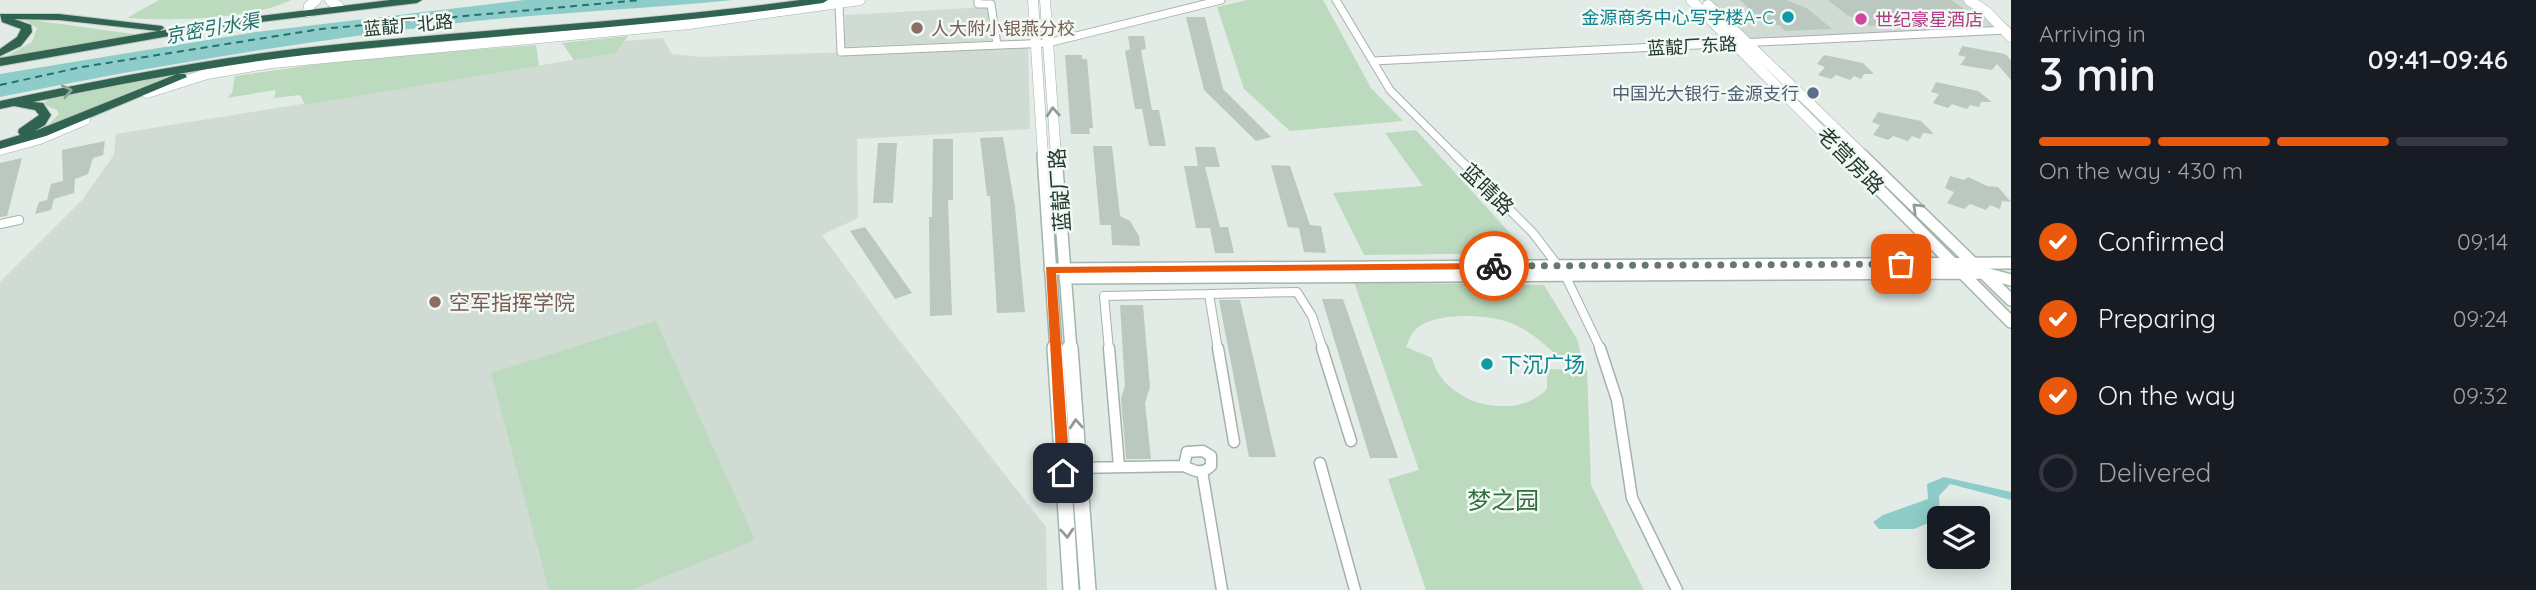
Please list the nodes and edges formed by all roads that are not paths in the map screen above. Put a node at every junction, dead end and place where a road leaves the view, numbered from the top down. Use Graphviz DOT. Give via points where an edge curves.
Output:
graph roads {
  1 [pos="316,0"];
  2 [pos="417,0"];
  3 [pos="823,0"];
  4 [pos="860,0"];
  5 [pos="978,0"];
  6 [pos="1033,0"];
  7 [pos="1045,0"];
  8 [pos="1221,0"];
  9 [pos="1336,0"];
  10 [pos="1691,0"];
  11 [pos="1702,0"];
  12 [pos="1969,0"];
  13 [pos="1978,0"];
  14 [pos="335,4"];
  15 [pos="839,4"];
  16 [pos="308,12"];
  17 [pos="0,18"];
  18 [pos="220,24"];
  19 [pos="2009,32"];
  20 [pos="521,39"];
  21 [pos="418,42"];
  22 [pos="1048,43"];
  23 [pos="1749,43"];
  24 [pos="1035,44"];
  25 [pos="1736,44"];
  26 [pos="997,45"];
  27 [pos="304,51"];
  28 [pos="0,53"];
  29 [pos="1373,61"];
  30 [pos="0,62"];
  31 [pos="0,106"];
  32 [pos="1,144"];
  33 [pos="19,220"];
  34 [pos="0,224"];
  35 [pos="1953,263"];
  36 [pos="1974,263"];
  37 [pos="2011,263"];
  38 [pos="1562,270"];
  39 [pos="1271,272"];
  40 [pos="1058,273"];
  41 [pos="1962,273"];
  42 [pos="1984,273"];
  43 [pos="2011,280"];
  44 [pos="1277,291"];
  45 [pos="1209,294"];
  46 [pos="2011,300"];
  47 [pos="2011,322"];
  48 [pos="1351,441"];
  49 [pos="1234,442"];
  50 [pos="1320,463"];
  51 [pos="1079,466"];
  52 [pos="1119,466"];
  53 [pos="1184,466"];
  54 [pos="1202,471"];
  55 [pos="1063,473"];
  56 [pos="1070,590"];
  57 [pos="1088,590"];
  58 [pos="1222,590"];
  59 [pos="1355,590"];
  60 [pos="1677,590"];
  1 -- 16 [label="street"];
  2 -- 14 [label="highway, 蓝靛厂北路"];
  3 -- 21 [label="highway, 蓝靛厂北路"];
  4 -- 15 [label="street"];
  5 -- 26 [label="street" via="978,4 991,4"];
  6 -- 24 [label="street, 蓝靛厂路"];
  7 -- 22 [label="street, 蓝靛厂路"];
  8 -- 22 [label="street"];
  9 -- 29 [label="street, 蓝晴路"];
  10 -- 25 [label="street, 老营房路"];
  11 -- 23 [label="street, 老营房路"];
  12 -- 19 [label="street"];
  13 -- 19 [label="street" via="2007,20"];
  14 -- 16 [label="highway, 蓝靛厂北路"];
  15 -- 20 [label="street" via="744,18"];
  15 -- 26 [label="street" via="841,52"];
  16 -- 18 [label="highway, 蓝靛厂北路"];
  17 -- 18 [label="highway" via="48,14 159,28"];
  17 -- 28 [label="highway" via="27,27 19,41"];
  18 -- 30 [label="highway, 蓝靛厂北路"];
  19 -- 23 [label="street, 蓝靛厂东路"];
  20 -- 21 [label="highway"];
  20 -- 32 [label="street" via="315,60 194,78 40,139"];
  21 -- 27 [label="highway, 蓝靛厂北路"];
  22 -- 24 [label="street"];
  40 -- 22 [label="street, 蓝靛厂路, one-way"];
  23 -- 25 [label="street, 蓝靛厂东路"];
  36 -- 23 [label="street, 老营房路, one-way"];
  24 -- 26 [label="street"];
  24 -- 40 [label="street, 蓝靛厂路"];
  25 -- 29 [label="street, 蓝靛厂东路"];
  25 -- 35 [label="street, 老营房路"];
  31 -- 27 [label="highway, 蓝靛厂北路, one-way" via="157,72"];
  27 -- 32 [label="highway" via="163,82"];
  29 -- 38 [label="street, 蓝晴路" via="1390,90 1415,118 1533,233"];
  31 -- 32 [label="highway" via="32,105 45,115 30,130"];
  33 -- 34 [label="street"];
  35 -- 36 [label="street"];
  35 -- 38 [label="street"];
  35 -- 41 [label="street, 老营房路"];
  36 -- 37 [label="street"];
  36 -- 42 [label="street, 老营房路"];
  38 -- 39 [label="street"];
  38 -- 41 [label="street"];
  38 -- 60 [label="street, 蓝晴路" via="1604,356 1617,400 1632,498"];
  39 -- 40 [label="street"];
  39 -- 44 [label="street"];
  51 -- 40 [label="street, 蓝靛厂路, one-way"];
  40 -- 55 [label="street, 蓝靛厂路"];
  41 -- 42 [label="street"];
  41 -- 47 [label="street, 老营房路"];
  42 -- 43 [label="street"];
  42 -- 46 [label="street, 老营房路"];
  44 -- 45 [label="street"];
  44 -- 48 [label="street" via="1297,292 1312,316"];
  45 -- 49 [label="street"];
  45 -- 52 [label="street" via="1104,296"];
  50 -- 59 [label="street"];
  51 -- 52 [label="street"];
  51 -- 55 [label="street"];
  51 -- 57 [label="street, 蓝靛厂路"];
  52 -- 53 [label="street"];
  53 -- 54 [label="street"];
  53 -- 54 [label="street" via="1187,452 1203,451 1211,456 1211,466"];
  54 -- 58 [label="street"];
  55 -- 56 [label="street, 蓝靛厂路, one-way"];
}
